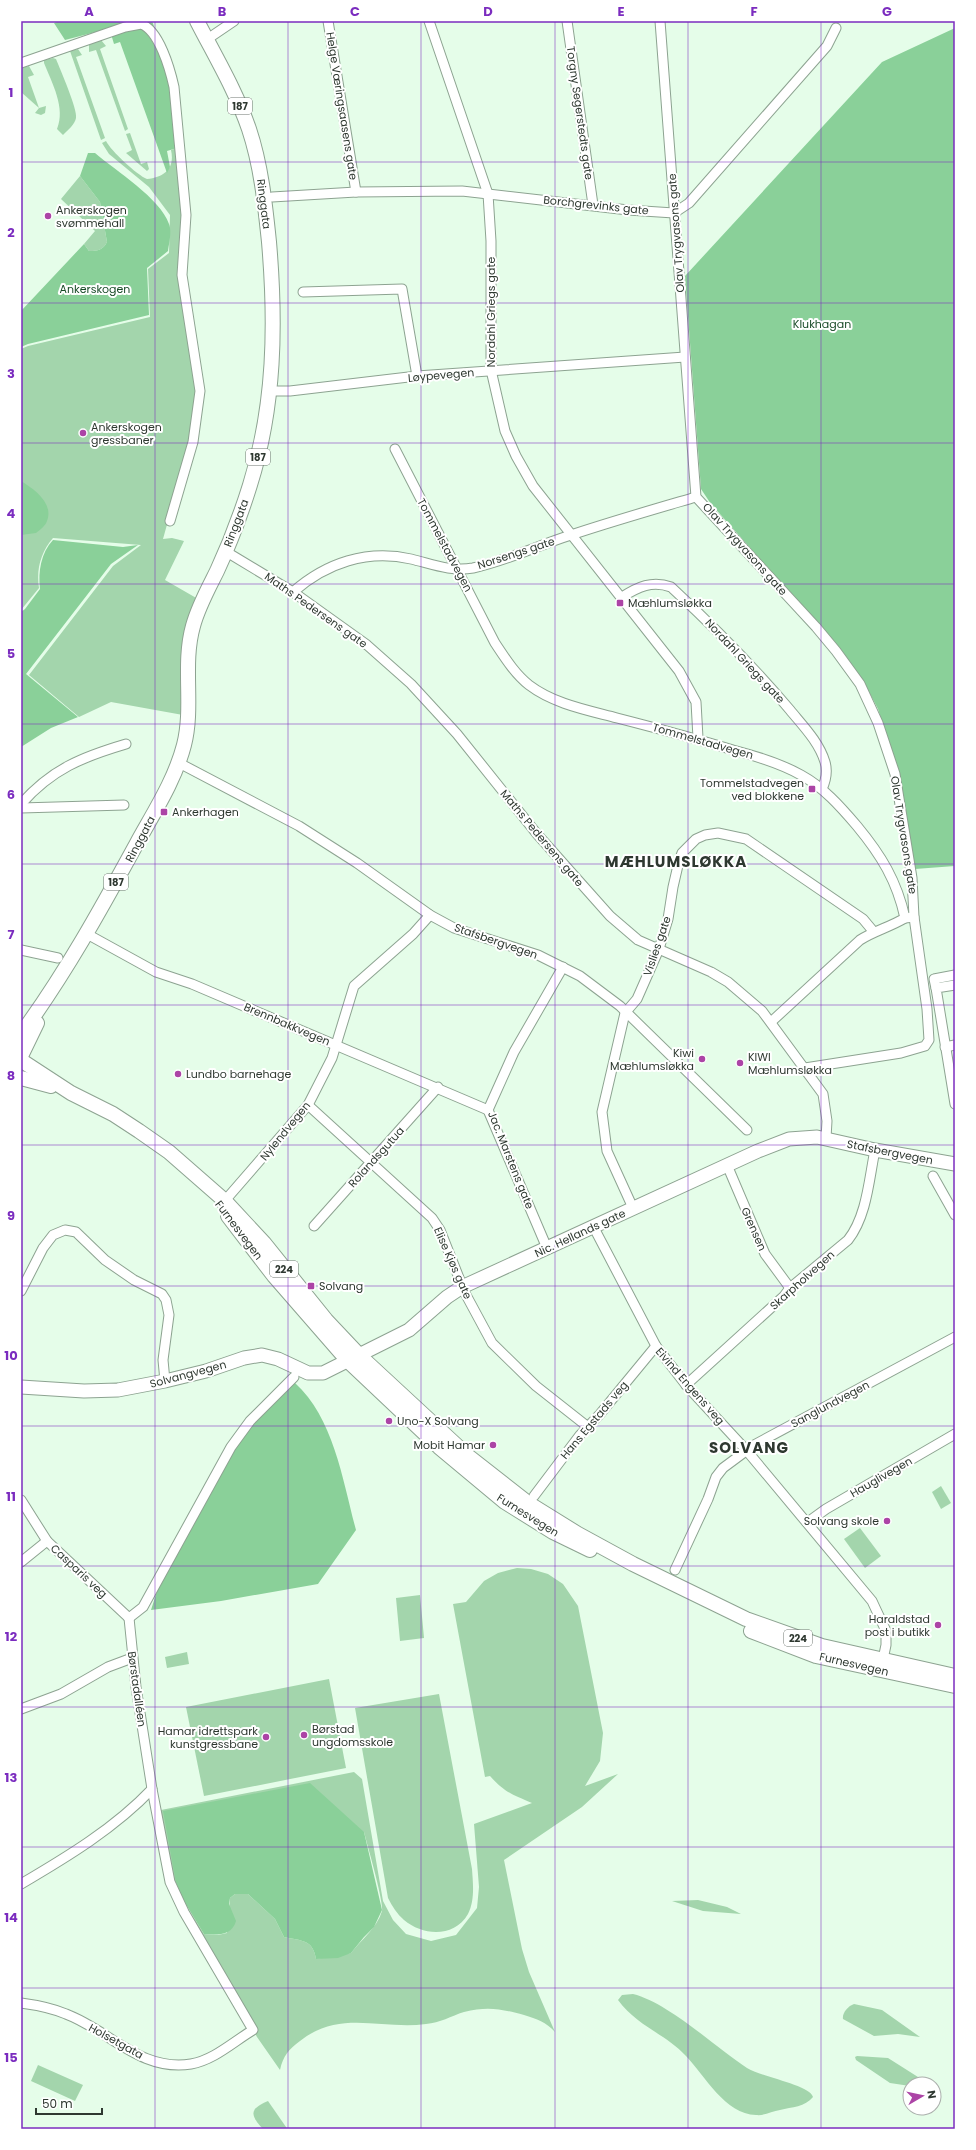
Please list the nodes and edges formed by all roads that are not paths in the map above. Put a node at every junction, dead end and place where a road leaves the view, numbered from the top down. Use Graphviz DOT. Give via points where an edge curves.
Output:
graph roads {
  1 [pos="197,21"];
  2 [pos="234,21"];
  3 [pos="328,21"];
  4 [pos="429,21"];
  5 [pos="567,21"];
  6 [pos="660,21"];
  7 [pos="836,28"];
  8 [pos="206,40"];
  9 [pos="21,63"];
  10 [pos="356,192"];
  11 [pos="488,194"];
  12 [pos="272,197"];
  13 [pos="593,205"];
  14 [pos="674,213"];
  15 [pos="303,292"];
  16 [pos="685,357"];
  17 [pos="491,370"];
  18 [pos="417,376"];
  19 [pos="270,391"];
  20 [pos="395,449"];
  21 [pos="696,497"];
  22 [pos="170,521"];
  23 [pos="571,535"];
  24 [pos="225,551"];
  25 [pos="456,570"];
  26 [pos="293,592"];
  27 [pos="622,597"];
  28 [pos="698,738"];
  29 [pos="126,744"];
  30 [pos="178,763"];
  31 [pos="822,789"];
  32 [pos="21,804"];
  33 [pos="124,805"];
  34 [pos="21,808"];
  35 [pos="430,915"];
  36 [pos="914,917"];
  37 [pos="905,918"];
  38 [pos="873,932"];
  39 [pos="87,934"];
  40 [pos="659,949"];
  41 [pos="21,950"];
  42 [pos="58,958"];
  43 [pos="563,967"];
  44 [pos="955,975"];
  45 [pos="955,985"];
  46 [pos="936,988"];
  47 [pos="47,998"];
  48 [pos="625,1013"];
  49 [pos="771,1022"];
  50 [pos="21,1034"];
  51 [pos="337,1044"];
  52 [pos="955,1046"];
  53 [pos="945,1047"];
  54 [pos="21,1061"];
  55 [pos="805,1068"];
  56 [pos="21,1078"];
  57 [pos="438,1087"];
  58 [pos="71,1093"];
  59 [pos="955,1104"];
  60 [pos="308,1105"];
  61 [pos="488,1110"];
  62 [pos="746,1130"];
  63 [pos="826,1138"];
  64 [pos="875,1150"];
  65 [pos="370,1164"];
  66 [pos="955,1164"];
  67 [pos="727,1165"];
  68 [pos="933,1176"];
  69 [pos="223,1204"];
  70 [pos="633,1208"];
  71 [pos="955,1215"];
  72 [pos="314,1226"];
  73 [pos="593,1226"];
  74 [pos="547,1248"];
  75 [pos="462,1287"];
  76 [pos="790,1288"];
  77 [pos="21,1291"];
  78 [pos="955,1336"];
  79 [pos="656,1346"];
  80 [pos="354,1358"];
  81 [pos="294,1377"];
  82 [pos="165,1381"];
  83 [pos="686,1385"];
  84 [pos="21,1387"];
  85 [pos="588,1427"];
  86 [pos="955,1434"];
  87 [pos="747,1451"];
  88 [pos="534,1496"];
  89 [pos="21,1500"];
  90 [pos="808,1522"];
  91 [pos="47,1541"];
  92 [pos="21,1562"];
  93 [pos="675,1570"];
  94 [pos="129,1618"];
  95 [pos="132,1658"];
  96 [pos="882,1666"];
  97 [pos="955,1676"];
  98 [pos="955,1686"];
  99 [pos="21,1708"];
  100 [pos="152,1789"];
  101 [pos="21,1884"];
  102 [pos="21,2003"];
  103 [pos="253,2030"];
  1 -- 8 [label="main road, Ringgata / 187"];
  2 -- 8 [label="street"];
  3 -- 10 [label="street, Helge Væringsaasens gate"];
  4 -- 11 [label="street, Nordahl Griegs gate"];
  5 -- 13 [label="street, Torgny Segerstedts gate"];
  6 -- 14 [label="street, Olav Trygvasons gate"];
  7 -- 14 [label="street" via="827,46 689,203"];
  8 -- 19 [label="main road, Ringgata / 187" via="242,111 260,169 273,316"];
  9 -- 22 [label="street" via="125,27 141,24 151,29 170,69 186,209 182,275 200,391 193,442"];
  10 -- 11 [label="street, Borchgrevinks gate" via="462,191"];
  10 -- 12 [label="street, Borchgrevinks gate"];
  11 -- 13 [label="street, Borchgrevinks gate"];
  11 -- 17 [label="street, Nordahl Griegs gate" via="491,241"];
  13 -- 14 [label="street, Borchgrevinks gate"];
  14 -- 16 [label="street, Olav Trygvasons gate"];
  15 -- 18 [label="street" via="402,289"];
  16 -- 17 [label="street, Løypevegen"];
  16 -- 21 [label="street, Olav Trygvasons gate"];
  17 -- 18 [label="street, Løypevegen"];
  17 -- 23 [label="street, Nordahl Griegs gate" via="505,431 516,456 533,486"];
  18 -- 19 [label="street, Løypevegen" via="339,386"];
  19 -- 24 [label="main road, Ringgata / 187" via="256,466 239,519"];
  20 -- 25 [label="street, Tommelstadvegen"];
  21 -- 23 [label="street, Norsengs gate"];
  21 -- 36 [label="street, Olav Trygvasons gate" via="816,627 860,684 878,723 895,774 912,878"];
  23 -- 25 [label="street, Norsengs gate" via="473,568"];
  23 -- 27 [label="street, Nordahl Griegs gate"];
  24 -- 26 [label="street, Maths Pedersens gate"];
  24 -- 30 [label="main road, Ringgata / 187" via="190,635 187,733"];
  25 -- 26 [label="street, Norsengs gate" via="409,559 387,556 363,557 336,563 308,578"];
  25 -- 28 [label="street, Tommelstadvegen" via="495,643 513,669 530,685 564,703"];
  26 -- 40 [label="street, Maths Pedersens gate" via="367,645 411,684 457,734 537,834 610,916 638,940"];
  27 -- 28 [label="street, Nordahl Griegs gate" via="690,688 696,702"];
  27 -- 31 [label="street, Nordahl Griegs gate" via="643,585 662,584 671,587 718,631 772,688 811,735 825,762 826,780"];
  28 -- 31 [label="street, Tommelstadvegen" via="777,763"];
  29 -- 32 [label="street" via="69,764 36,787"];
  30 -- 35 [label="street, Stafsbergvegen" via="299,826 358,863"];
  30 -- 39 [label="main road, Ringgata / 187" via="157,807"];
  31 -- 37 [label="street, Tommelstadvegen" via="866,837 885,866 896,884"];
  33 -- 34 [label="street"];
  35 -- 43 [label="street, Stafsbergvegen" via="454,928 538,955"];
  35 -- 51 [label="street, Nylendvegen" via="413,934 354,986"];
  36 -- 37 [label="street"];
  36 -- 55 [label="street, Olav Trygvasons gate" via="927,1009 929,1040 925,1046 901,1053"];
  37 -- 38 [label="street" via="892,926"];
  38 -- 40 [label="street, Vislies gate" via="863,919 755,844 732,834 718,833 696,839 678,860 668,919"];
  38 -- 49 [label="street" via="838,958"];
  39 -- 47 [label="main road, Ringgata / 187"];
  39 -- 51 [label="street, Brennbakkvegen" via="156,972 192,984"];
  40 -- 48 [label="street, Vislies gate" via="636,999"];
  40 -- 49 [label="street, Maths Pedersens gate" via="728,982 745,995"];
  41 -- 42 [label="street"];
  43 -- 48 [label="street, Stafsbergvegen" via="620,1006"];
  43 -- 61 [label="street, Jac. Marstens gate" via="514,1052"];
  44 -- 46 [label="street" via="934,979"];
  45 -- 46 [label="street"];
  46 -- 53 [label="street"];
  47 -- 50 [label="main road, Ringgata / 187"];
  47 -- 54 [label="main road, Ringgata / 187"];
  48 -- 62 [label="street, Stafsbergvegen" via="675,1058"];
  48 -- 70 [label="street, Vislies gate" via="602,1112 607,1151"];
  49 -- 55 [label="street, Maths Pedersens gate"];
  51 -- 57 [label="street, Brennbakkvegen"];
  51 -- 60 [label="street, Nylendvegen"];
  52 -- 53 [label="street"];
  53 -- 59 [label="street"];
  54 -- 58 [label="main road, Furnesvegen / 224"];
  55 -- 63 [label="street, Maths Pedersens gate" via="826,1102"];
  56 -- 58 [label="main road, Furnesvegen / 224"];
  57 -- 61 [label="street, Brennbakkvegen"];
  57 -- 65 [label="street, Rolandsgutua"];
  58 -- 69 [label="main road, Furnesvegen / 224" via="113,1114 168,1152"];
  60 -- 65 [label="street, Elise Kjøs gate"];
  60 -- 69 [label="street, Nylendvegen"];
  61 -- 74 [label="street, Jac. Marstens gate"];
  63 -- 64 [label="main road, Stafsbergvegen"];
  63 -- 67 [label="main road, Nic. Hellands gate" via="809,1136 790,1139"];
  64 -- 66 [label="main road, Stafsbergvegen"];
  64 -- 76 [label="street, Skarpholvegen" via="860,1218 853,1233 814,1270"];
  65 -- 72 [label="street, Rolandsgutua"];
  65 -- 75 [label="street, Elise Kjøs gate" via="432,1218 440,1230"];
  67 -- 70 [label="main road, Nic. Hellands gate"];
  67 -- 76 [label="street, Grensen" via="765,1254"];
  68 -- 71 [label="street"];
  69 -- 80 [label="main road, Furnesvegen / 224" via="274,1276"];
  70 -- 73 [label="main road, Nic. Hellands gate"];
  73 -- 74 [label="main road, Nic. Hellands gate"];
  73 -- 79 [label="street, Eivind Engens veg"];
  74 -- 75 [label="main road, Nic. Hellands gate"];
  75 -- 80 [label="main road, Nic. Hellands gate" via="409,1330"];
  75 -- 85 [label="street, Elise Kjøs gate" via="492,1343 536,1386"];
  76 -- 83 [label="street, Skarpholvegen"];
  77 -- 82 [label="street" via="43,1248 53,1235 65,1230 76,1232 105,1260 134,1280 162,1294 166,1300 169,1315 163,1360"];
  78 -- 87 [label="street, Sanglundvegen"];
  79 -- 83 [label="street, Eivind Engens veg"];
  79 -- 85 [label="street, Hans Egstads veg"];
  80 -- 82 [label="main road, Solvangvegen" via="317,1374 301,1370 274,1357 254,1356"];
  80 -- 96 [label="main road, Furnesvegen / 224" via="439,1447 487,1489 540,1525 744,1628 786,1646 816,1656"];
  81 -- 94 [label="street" via="250,1422 231,1447 143,1607"];
  82 -- 84 [label="main road, Solvangvegen" via="98,1391"];
  83 -- 87 [label="street, Eivind Engens veg"];
  85 -- 88 [label="street, Hans Egstads veg"];
  86 -- 90 [label="street, Hauglivegen"];
  87 -- 90 [label="street, Eivind Engens veg"];
  87 -- 93 [label="street, Sanglundvegen" via="723,1468 716,1477"];
  89 -- 91 [label="street, Casparis veg"];
  90 -- 96 [label="street, Eivind Engens veg" via="872,1602 886,1631"];
  91 -- 92 [label="street"];
  91 -- 94 [label="street, Casparis veg"];
  94 -- 95 [label="street, Børstadalléen"];
  95 -- 99 [label="street" via="108,1666 54,1697"];
  95 -- 100 [label="street, Børstadalléen"];
  96 -- 97 [label="main road, Furnesvegen / 224"];
  96 -- 98 [label="main road, Furnesvegen / 224"];
  100 -- 101 [label="street" via="84,1845"];
  100 -- 103 [label="street, Børstadalléen" via="165,1862 176,1896"];
  102 -- 103 [label="street, Holsetgata" via="66,2014 136,2055 170,2065 192,2064 208,2058"];
}
